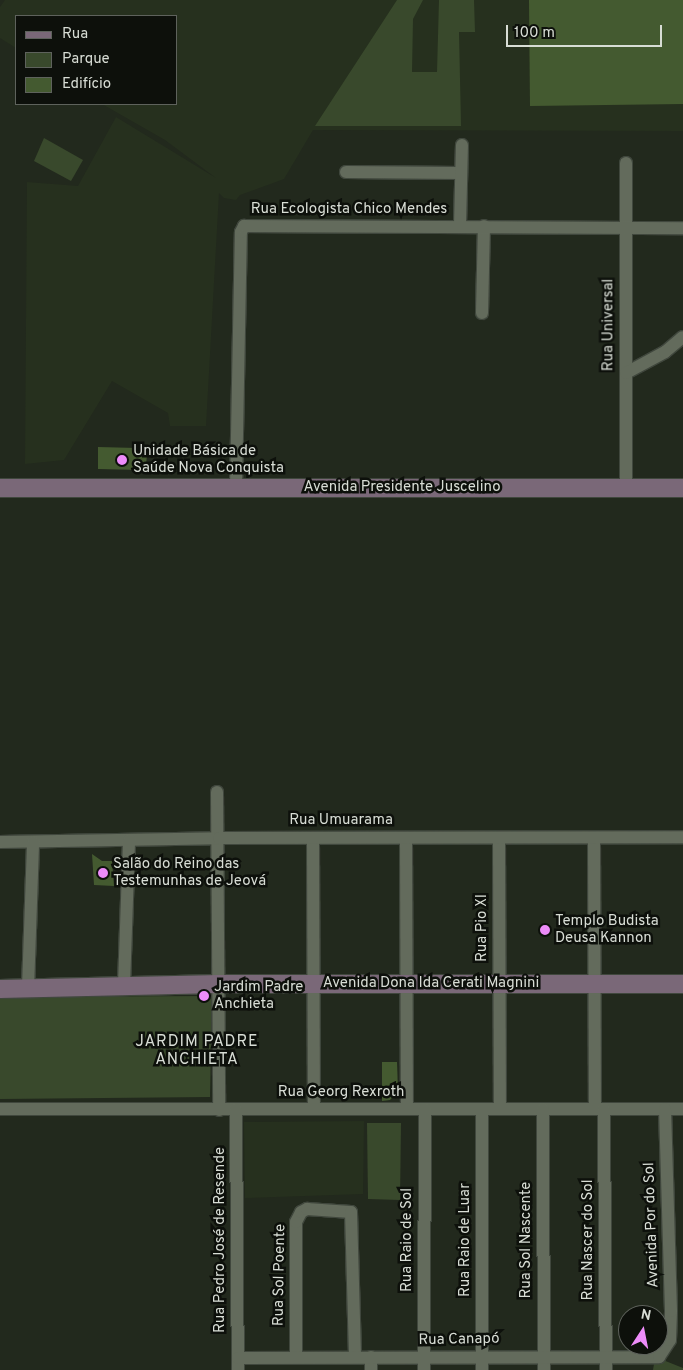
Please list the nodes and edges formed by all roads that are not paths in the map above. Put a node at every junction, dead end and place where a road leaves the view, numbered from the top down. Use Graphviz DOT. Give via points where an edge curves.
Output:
graph roads {
  1 [pos="462,145"];
  2 [pos="626,163"];
  3 [pos="346,172"];
  4 [pos="460,173"];
  5 [pos="460,225"];
  6 [pos="484,226"];
  7 [pos="626,228"];
  8 [pos="683,228"];
  9 [pos="482,313"];
  10 [pos="683,337"];
  11 [pos="626,373"];
  12 [pos="236,487"];
  13 [pos="626,487"];
  14 [pos="0,488"];
  15 [pos="683,488"];
  16 [pos="217,792"];
  17 [pos="683,837"];
  18 [pos="219,838"];
  19 [pos="313,838"];
  20 [pos="406,838"];
  21 [pos="499,838"];
  22 [pos="594,838"];
  23 [pos="129,840"];
  24 [pos="0,842"];
  25 [pos="33,842"];
  26 [pos="219,984"];
  27 [pos="313,984"];
  28 [pos="407,984"];
  29 [pos="499,984"];
  30 [pos="594,984"];
  31 [pos="683,984"];
  32 [pos="124,985"];
  33 [pos="28,988"];
  34 [pos="0,989"];
  35 [pos="0,1109"];
  36 [pos="314,1109"];
  37 [pos="407,1109"];
  38 [pos="425,1109"];
  39 [pos="482,1109"];
  40 [pos="500,1109"];
  41 [pos="543,1109"];
  42 [pos="599,1109"];
  43 [pos="665,1109"];
  44 [pos="683,1109"];
  45 [pos="219,1110"];
  46 [pos="236,1110"];
  47 [pos="670,1340"];
  48 [pos="482,1355"];
  49 [pos="296,1356"];
  50 [pos="355,1356"];
  51 [pos="543,1356"];
  52 [pos="424,1357"];
  53 [pos="238,1364"];
  54 [pos="371,1364"];
  55 [pos="606,1364"];
  56 [pos="424,1370"];
  57 [pos="482,1370"];
  58 [pos="544,1370"];
  1 -- 4 [label="street"];
  2 -- 7 [label="street, Rua Universal"];
  3 -- 4 [label="street"];
  4 -- 5 [label="street"];
  5 -- 6 [label="street, Rua Ecologista Chico Mendes"];
  5 -- 12 [label="street, Rua Ecologista Chico Mendes" via="249,225 242,228"];
  6 -- 7 [label="street, Rua Ecologista Chico Mendes"];
  6 -- 9 [label="street"];
  7 -- 8 [label="street, Rua Ecologista Chico Mendes"];
  7 -- 11 [label="street, Rua Universal"];
  10 -- 11 [label="street" via="658,356"];
  11 -- 13 [label="street, Rua Universal"];
  12 -- 13 [label="street, Avenida Presidente Juscelino"];
  12 -- 14 [label="street, Avenida Presidente Juscelino"];
  13 -- 15 [label="street, Avenida Presidente Juscelino"];
  16 -- 18 [label="street"];
  17 -- 22 [label="street, Rua Umuarama"];
  18 -- 19 [label="street, Rua Umuarama"];
  18 -- 23 [label="street, Rua Umuarama"];
  18 -- 26 [label="street"];
  19 -- 20 [label="street, Rua Umuarama"];
  19 -- 27 [label="street"];
  20 -- 21 [label="street, Rua Umuarama"];
  20 -- 28 [label="street"];
  21 -- 22 [label="street, Rua Umuarama"];
  21 -- 29 [label="street, Rua Pio XI"];
  22 -- 30 [label="street, Rua Nascer do Sol"];
  23 -- 25 [label="street, Rua Umuarama"];
  23 -- 32 [label="street"];
  24 -- 25 [label="street, Rua Umuarama"];
  25 -- 33 [label="street"];
  26 -- 27 [label="street, Avenida Dona Ida Cerati Magnini"];
  26 -- 32 [label="street, Avenida Dona Ida Cerati Magnini"];
  26 -- 45 [label="street"];
  27 -- 28 [label="street, Avenida Dona Ida Cerati Magnini"];
  27 -- 36 [label="street"];
  28 -- 29 [label="street, Avenida Dona Ida Cerati Magnini"];
  28 -- 37 [label="street"];
  29 -- 30 [label="street, Avenida Dona Ida Cerati Magnini"];
  29 -- 40 [label="street, Rua Pio XI"];
  30 -- 31 [label="street, Avenida Dona Ida Cerati Magnini"];
  30 -- 42 [label="street, Rua Nascer do Sol"];
  32 -- 33 [label="street, Avenida Dona Ida Cerati Magnini"];
  33 -- 34 [label="street, Avenida Dona Ida Cerati Magnini"];
  35 -- 45 [label="street, Rua Georg Rexroth"];
  36 -- 37 [label="street, Rua Georg Rexroth"];
  36 -- 46 [label="street, Rua Georg Rexroth"];
  37 -- 38 [label="street, Rua Georg Rexroth"];
  38 -- 39 [label="street, Rua Georg Rexroth"];
  38 -- 52 [label="street, Rua Raio de Sol"];
  39 -- 40 [label="street, Rua Georg Rexroth"];
  39 -- 48 [label="street, Rua Raio de Luar"];
  40 -- 41 [label="street, Rua Georg Rexroth"];
  41 -- 42 [label="street, Rua Georg Rexroth"];
  41 -- 51 [label="street, Rua Sol Nascente"];
  42 -- 43 [label="street, Rua Georg Rexroth"];
  42 -- 55 [label="street, Rua Nascer do Sol"];
  43 -- 44 [label="street, Rua Georg Rexroth"];
  43 -- 47 [label="street, Avenida Por do Sol"];
  45 -- 46 [label="street, Rua Georg Rexroth"];
  46 -- 53 [label="street, Rua Pedro José de Resende"];
  47 -- 55 [label="street, Rua Canapó" via="659,1357"];
  48 -- 51 [label="street, Rua Canapó"];
  48 -- 52 [label="street, Rua Canapó"];
  48 -- 57 [label="street, Rua Raio de Luar"];
  49 -- 50 [label="street, Rua Canapó"];
  49 -- 50 [label="street, Rua Sol Poente" via="296,1222 306,1209 351,1212"];
  49 -- 53 [label="street, Rua Canapó"];
  50 -- 54 [label="street, Rua Canapó"];
  51 -- 55 [label="street, Rua Canapó"];
  51 -- 58 [label="street, Rua Sol Nascente"];
  52 -- 54 [label="street, Rua Canapó"];
  52 -- 56 [label="street, Rua Raio de Sol"];
}
